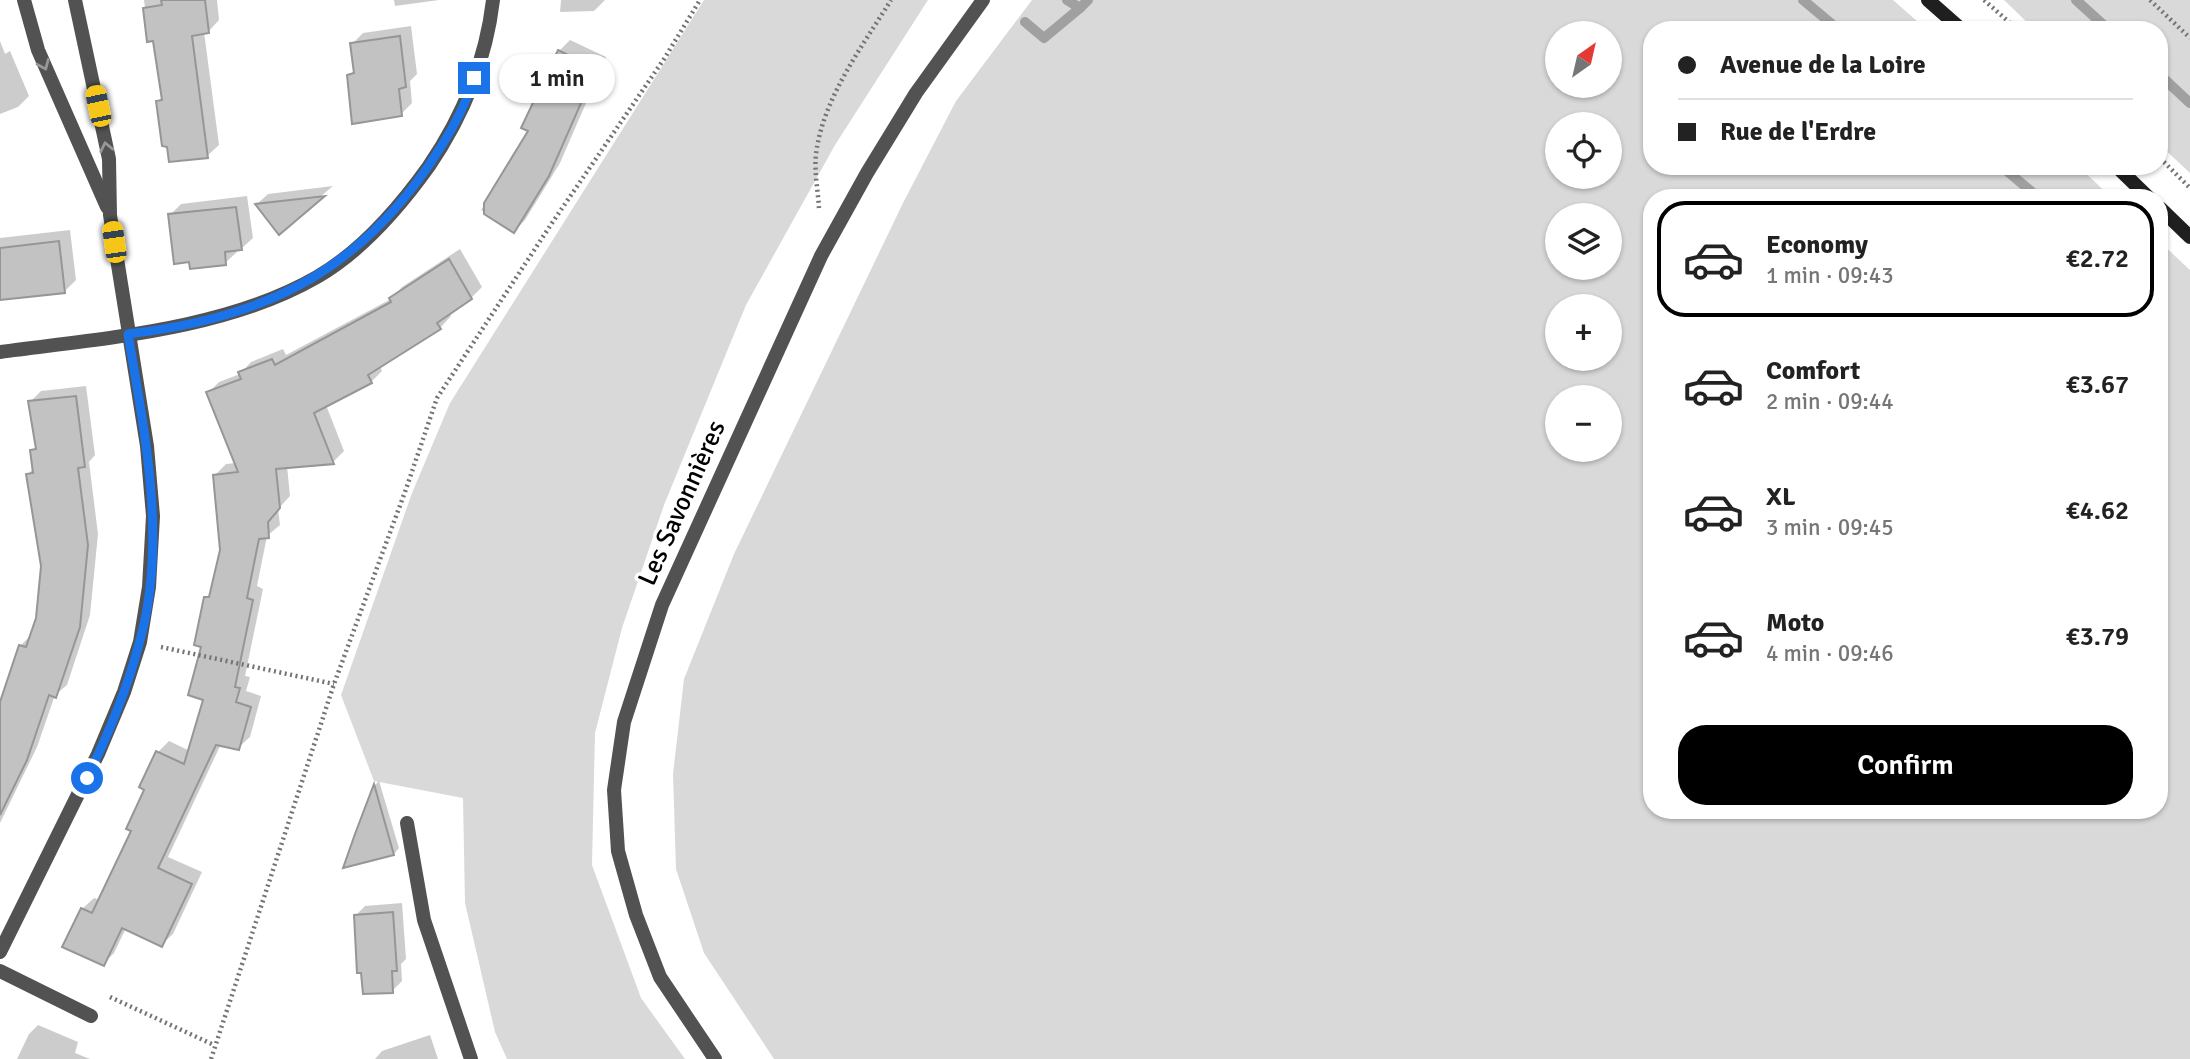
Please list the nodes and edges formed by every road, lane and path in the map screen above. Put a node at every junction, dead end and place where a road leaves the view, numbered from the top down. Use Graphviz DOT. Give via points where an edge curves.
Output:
graph roads {
  1 [pos="24,0"];
  2 [pos="75,0"];
  3 [pos="493,0"];
  4 [pos="700,0"];
  5 [pos="891,0"];
  6 [pos="983,0"];
  7 [pos="1928,0"];
  8 [pos="1984,0"];
  9 [pos="2150,0"];
  10 [pos="1952,21"];
  11 [pos="2008,21"];
  12 [pos="2190,38"];
  13 [pos="2168,166"];
  14 [pos="2125,175"];
  15 [pos="2190,187"];
  16 [pos="2140,189"];
  17 [pos="110,215"];
  18 [pos="2168,216"];
  19 [pos="2190,237"];
  20 [pos="821,256"];
  21 [pos="128,334"];
  22 [pos="0,352"];
  23 [pos="140,642"];
  24 [pos="334,684"];
  25 [pos="407,823"];
  26 [pos="0,952"];
  27 [pos="0,971"];
  28 [pos="100,993"];
  29 [pos="91,1016"];
  30 [pos="214,1045"];
  31 [pos="211,1059"];
  32 [pos="471,1059"];
  33 [pos="715,1059"];
  1 -- 17 [label="street, one-way" via="38,50"];
  17 -- 2 [label="street, one-way" via="109,159"];
  3 -- 21 [label="street" via="468,100 408,195 366,240 319,276 282,295 177,328"];
  4 -- 24 [label="path" via="437,398"];
  5 -- 20 [label="path" via="842,80 825,119 816,155"];
  6 -- 20 [label="street, Les Savonnières" via="916,93"];
  7 -- 10 [label="main road"];
  8 -- 11 [label="path"];
  9 -- 12 [label="path"];
  13 -- 15 [label="path"];
  14 -- 16 [label="main road"];
  17 -- 21 [label="street"];
  18 -- 19 [label="main road"];
  20 -- 33 [label="street, Les Savonnières" via="662,605 624,722 614,790 618,851 636,915 660,977"];
  21 -- 22 [label="street"];
  21 -- 23 [label="street" via="147,446 153,516"];
  23 -- 24 [label="path"];
  23 -- 26 [label="street" via="98,754"];
  24 -- 30 [label="path"];
  25 -- 32 [label="street" via="424,920"];
  27 -- 29 [label="street"];
  28 -- 30 [label="path"];
  30 -- 31 [label="path"];
}
